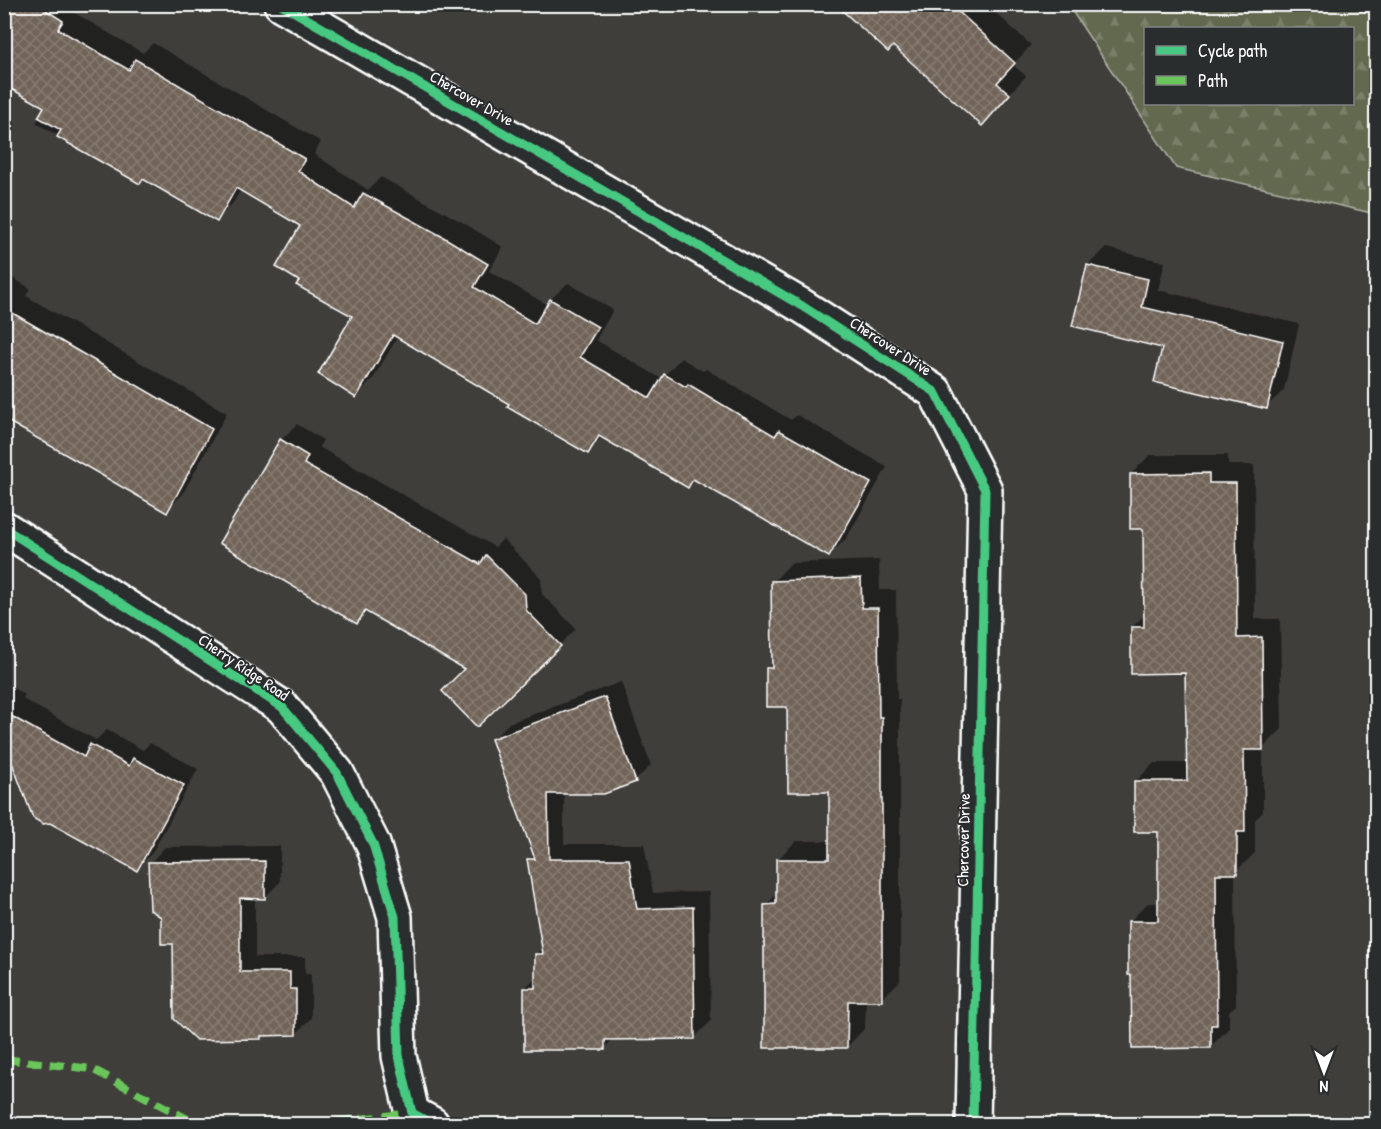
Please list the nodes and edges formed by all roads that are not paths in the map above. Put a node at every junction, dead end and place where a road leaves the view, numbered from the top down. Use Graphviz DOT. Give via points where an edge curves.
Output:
graph roads {
  1 [pos="281,4"];
  2 [pos="4,528"];
  3 [pos="422,1119"];
  4 [pos="972,1125"];
  1 -- 4 [label="street, Chercover Drive" via="802,306 935,392 985,490"];
  2 -- 3 [label="street, Cherry Ridge Road" via="282,707 337,772 373,844 395,917 399,1056"];
}
